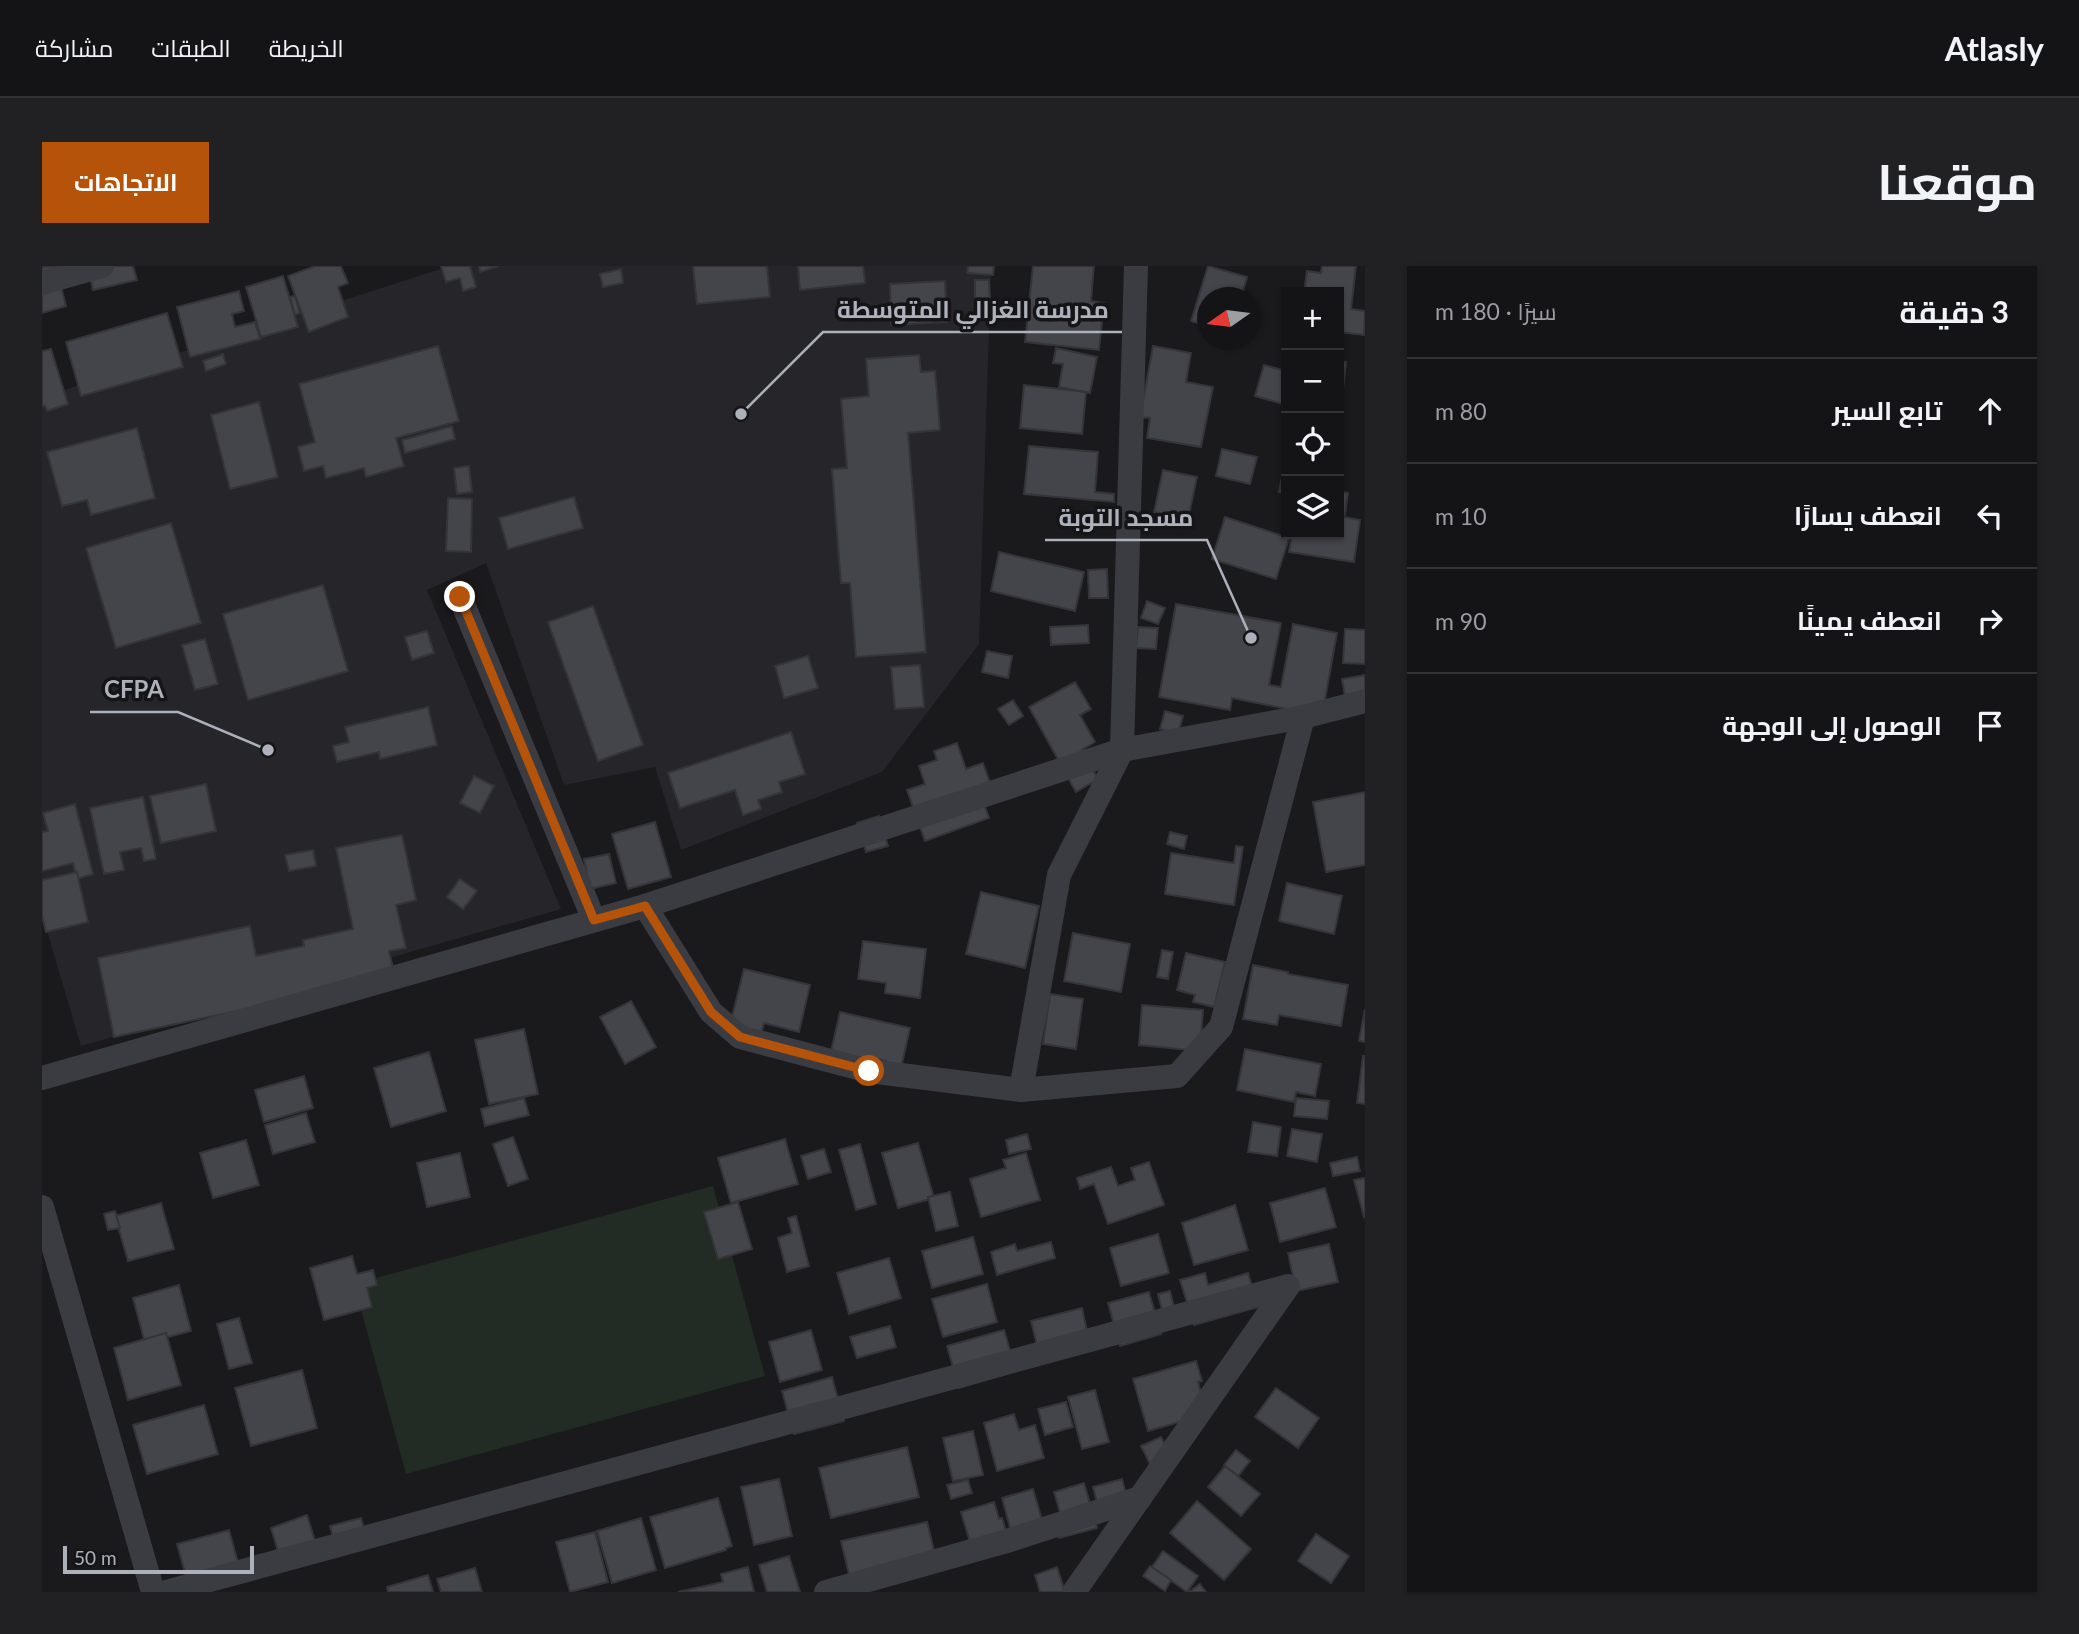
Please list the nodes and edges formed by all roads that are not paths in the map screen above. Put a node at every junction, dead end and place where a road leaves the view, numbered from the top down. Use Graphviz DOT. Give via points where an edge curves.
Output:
graph roads {
  1 [pos="102,266"];
  2 [pos="1136,266"];
  3 [pos="42,283"];
  4 [pos="460,597"];
  5 [pos="1365,701"];
  6 [pos="1303,717"];
  7 [pos="1122,750"];
  8 [pos="645,906"];
  9 [pos="594,920"];
  10 [pos="42,1078"];
  11 [pos="1021,1090"];
  12 [pos="42,1206"];
  13 [pos="1140,1498"];
  14 [pos="153,1592"];
  15 [pos="166,1592"];
  16 [pos="826,1592"];
  17 [pos="1074,1592"];
  1 -- 3 [label="street"];
  2 -- 7 [label="street"];
  4 -- 9 [label="street"];
  5 -- 6 [label="street"];
  6 -- 7 [label="street"];
  6 -- 11 [label="street" via="1221,1027 1177,1076"];
  7 -- 8 [label="street"];
  7 -- 11 [label="street" via="1059,875"];
  8 -- 9 [label="street"];
  8 -- 11 [label="street" via="711,1012 740,1037 869,1071"];
  9 -- 10 [label="street"];
  12 -- 14 [label="street"];
  13 -- 15 [label="street" via="1288,1286"];
  13 -- 16 [label="street"];
  13 -- 17 [label="street"];
}
